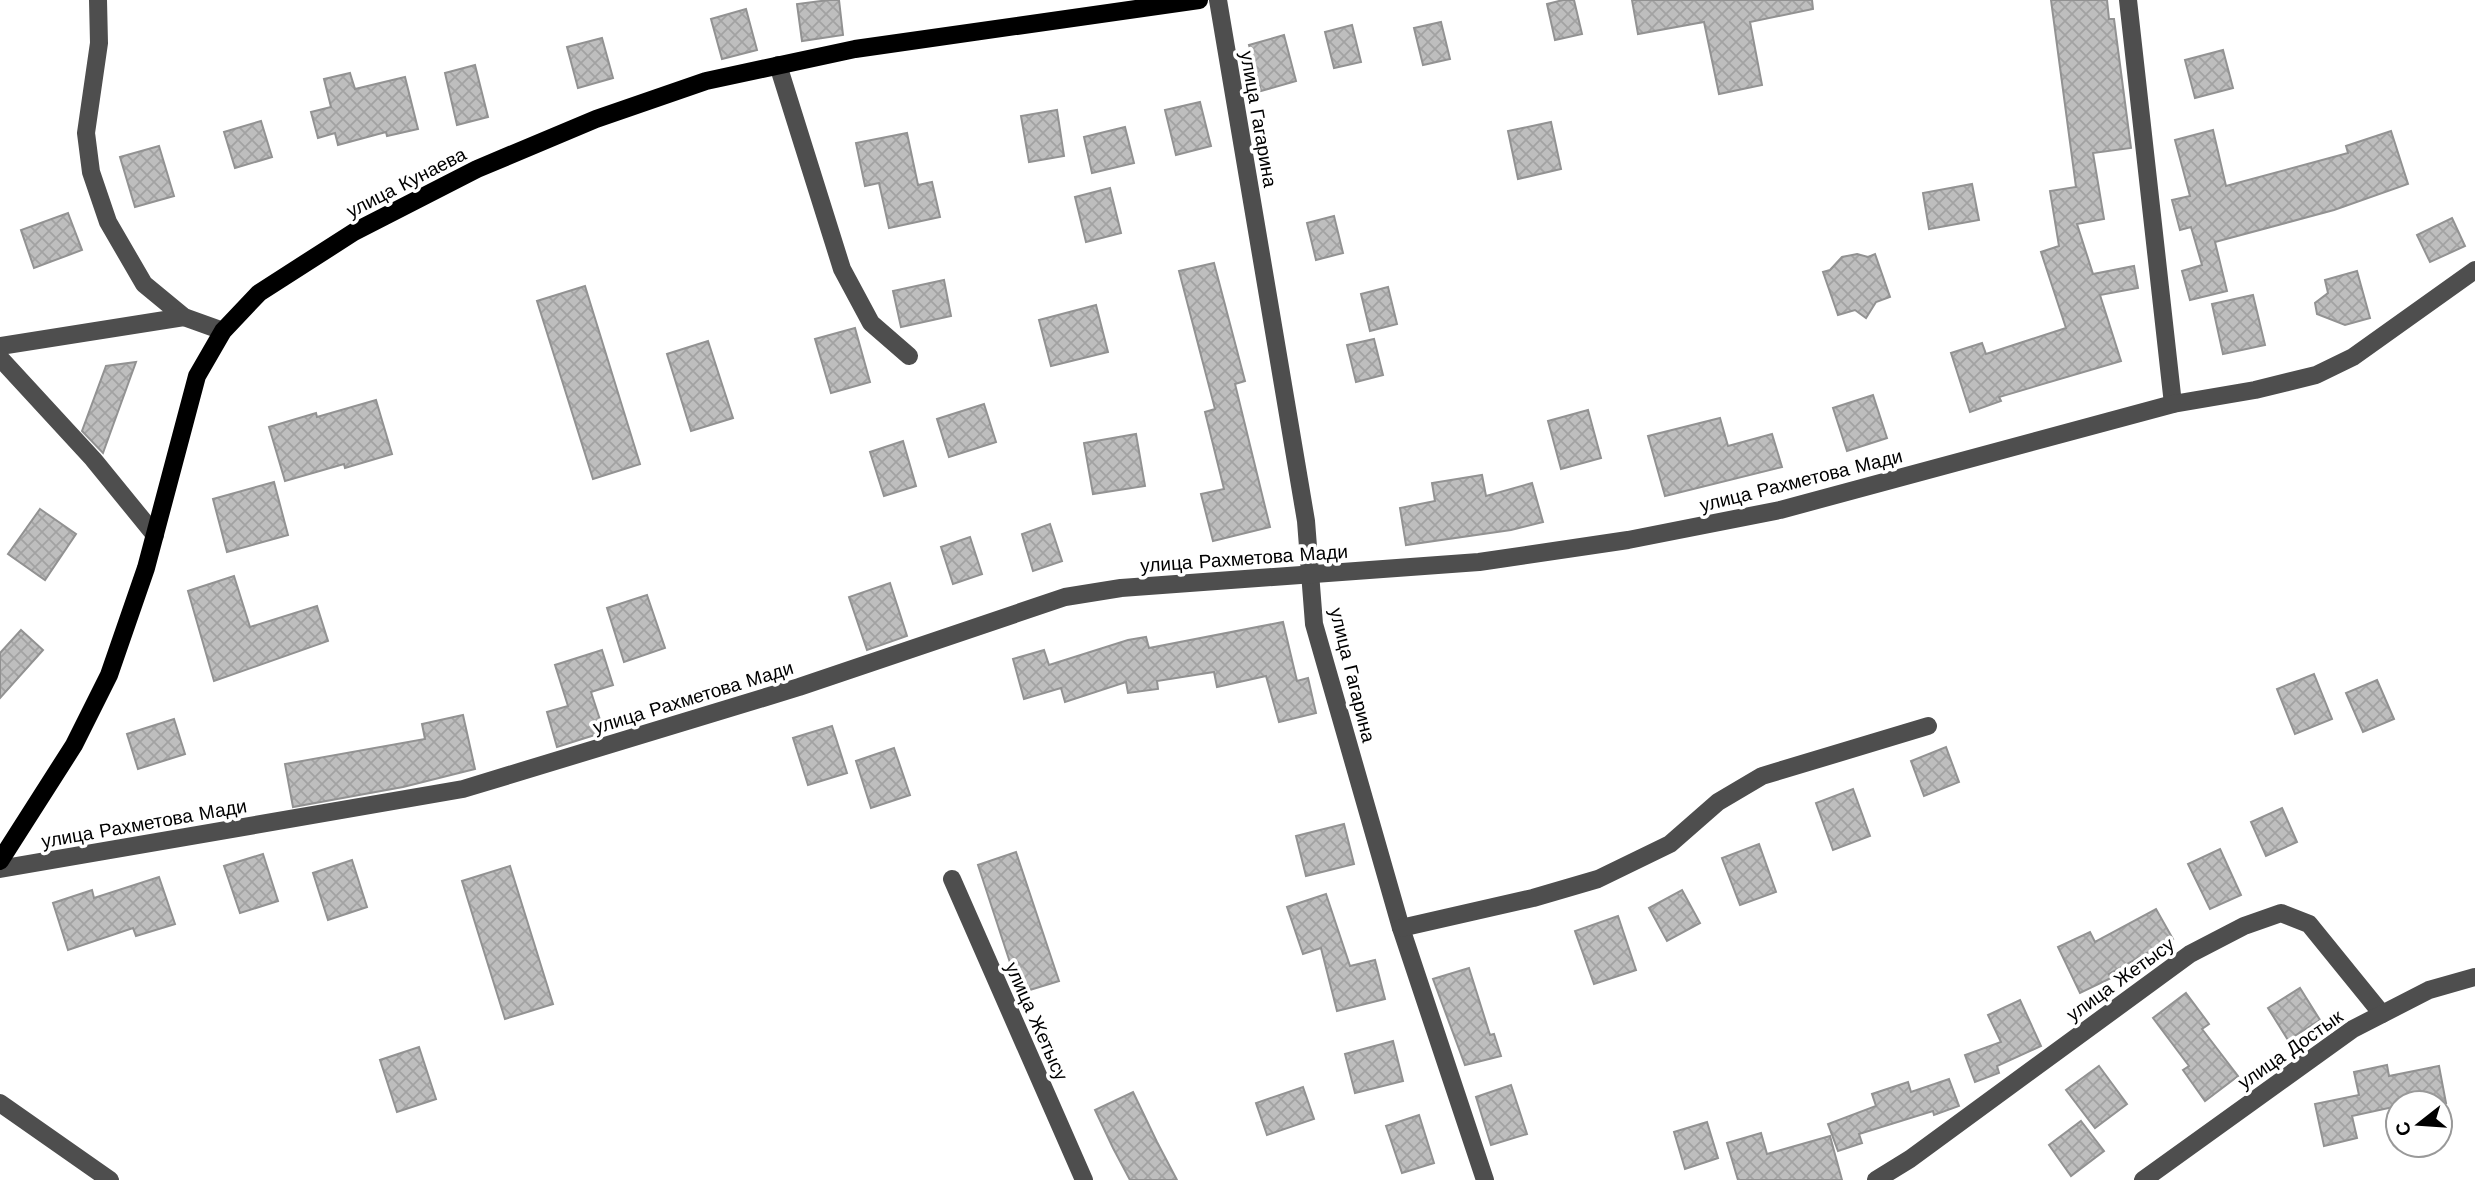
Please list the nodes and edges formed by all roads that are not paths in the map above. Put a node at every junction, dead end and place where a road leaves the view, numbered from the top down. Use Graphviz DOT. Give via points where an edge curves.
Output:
graph roads {
  1 [pos="97,0"];
  2 [pos="1199,0"];
  3 [pos="1218,0"];
  4 [pos="2128,0"];
  5 [pos="778,65"];
  6 [pos="2475,270"];
  7 [pos="184,317"];
  8 [pos="223,331"];
  9 [pos="0,346"];
  10 [pos="909,356"];
  11 [pos="0,358"];
  12 [pos="2173,404"];
  13 [pos="155,535"];
  14 [pos="1312,573"];
  15 [pos="1928,726"];
  16 [pos="0,861"];
  17 [pos="0,869"];
  18 [pos="952,879"];
  19 [pos="1401,928"];
  20 [pos="2475,977"];
  21 [pos="2382,1014"];
  22 [pos="0,1103"];
  23 [pos="110,1180"];
  24 [pos="1084,1180"];
  25 [pos="1485,1180"];
  26 [pos="1876,1180"];
  27 [pos="2143,1180"];
  1 -- 7 [label="street" via="99,43 86,133 91,172 108,222 144,284"];
  2 -- 5 [label="main road, улица Кунаева"];
  3 -- 14 [label="street, улица Гагарина"];
  4 -- 12 [label="street"];
  5 -- 8 [label="main road, улица Кунаева" via="706,81 596,119 477,169 354,232 259,293"];
  5 -- 10 [label="street" via="842,269 871,323"];
  6 -- 12 [label="street, улица Рахметова Мади" via="2353,357 2316,375"];
  7 -- 8 [label="street"];
  7 -- 9 [label="street"];
  8 -- 13 [label="main road, улица Кунаева" via="197,376"];
  11 -- 13 [label="street" via="93,458"];
  12 -- 14 [label="street, улица Рахметова Мади" via="1780,510 1641,538 1479,562"];
  13 -- 16 [label="main road, улица Кунаева" via="109,675 74,745"];
  14 -- 17 [label="street, улица Рахметова Мади" via="1121,588 1065,597 799,687 463,789"];
  14 -- 19 [label="street, улица Гагарина" via="1314,624"];
  15 -- 19 [label="street" via="1762,776 1718,802 1670,845 1598,878"];
  18 -- 24 [label="street, улица Жетысу"];
  19 -- 25 [label="street, улица Гагарина"];
  20 -- 21 [label="street, улица Достык" via="2429,990"];
  21 -- 26 [label="street, улица Жетысу" via="2309,924 2281,913 2190,954"];
  21 -- 27 [label="street, улица Достык" via="2353,1029"];
  22 -- 23 [label="street"];
}
